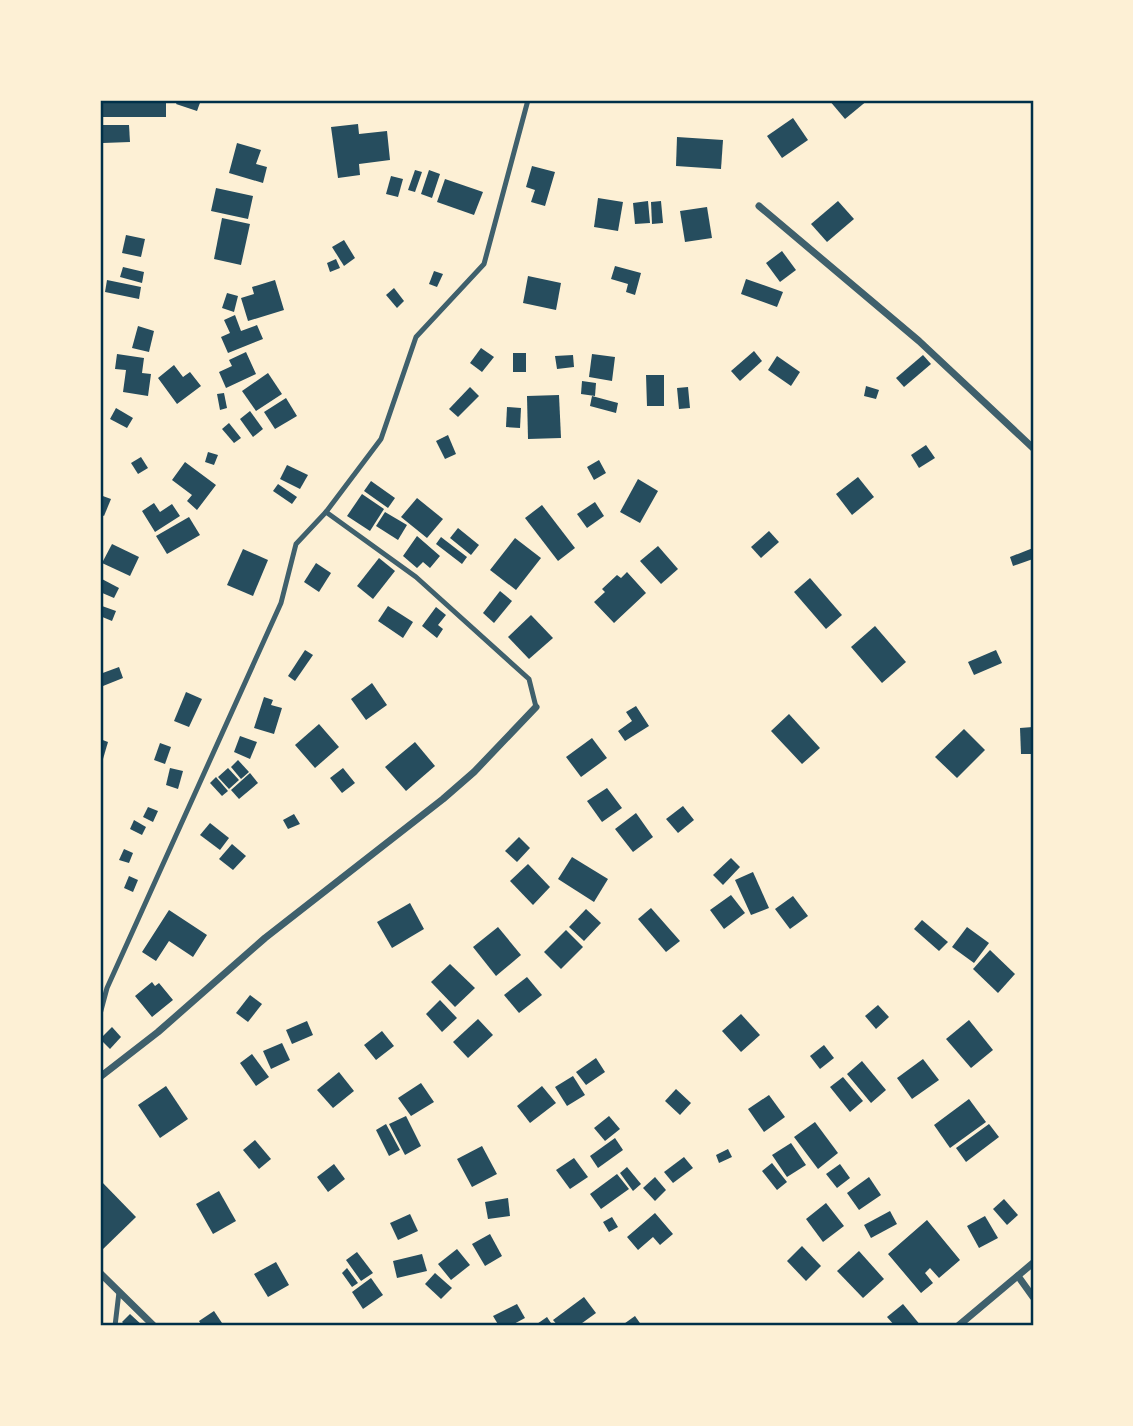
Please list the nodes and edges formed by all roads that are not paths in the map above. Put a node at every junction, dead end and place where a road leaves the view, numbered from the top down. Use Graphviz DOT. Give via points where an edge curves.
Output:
graph roads {
  1 [pos="528,100"];
  2 [pos="759,206"];
  3 [pos="1033,448"];
  4 [pos="326,512"];
  5 [pos="536,706"];
  6 [pos="100,1014"];
  7 [pos="100,1077"];
  8 [pos="1033,1263"];
  9 [pos="100,1273"];
  10 [pos="1017,1276"];
  11 [pos="119,1292"];
  12 [pos="1033,1297"];
  13 [pos="115,1326"];
  14 [pos="154,1326"];
  15 [pos="958,1326"];
  1 -- 4 [label="lane" via="484,264 416,337 381,439"];
  2 -- 3 [label="street" via="919,341"];
  4 -- 5 [label="lane" via="416,577 529,679"];
  4 -- 6 [label="lane" via="296,544 281,603 107,988"];
  5 -- 7 [label="street" via="443,799 265,938"];
  8 -- 10 [label="street"];
  9 -- 11 [label="street"];
  10 -- 12 [label="street"];
  10 -- 15 [label="street"];
  11 -- 13 [label="lane"];
  11 -- 14 [label="street"];
}
